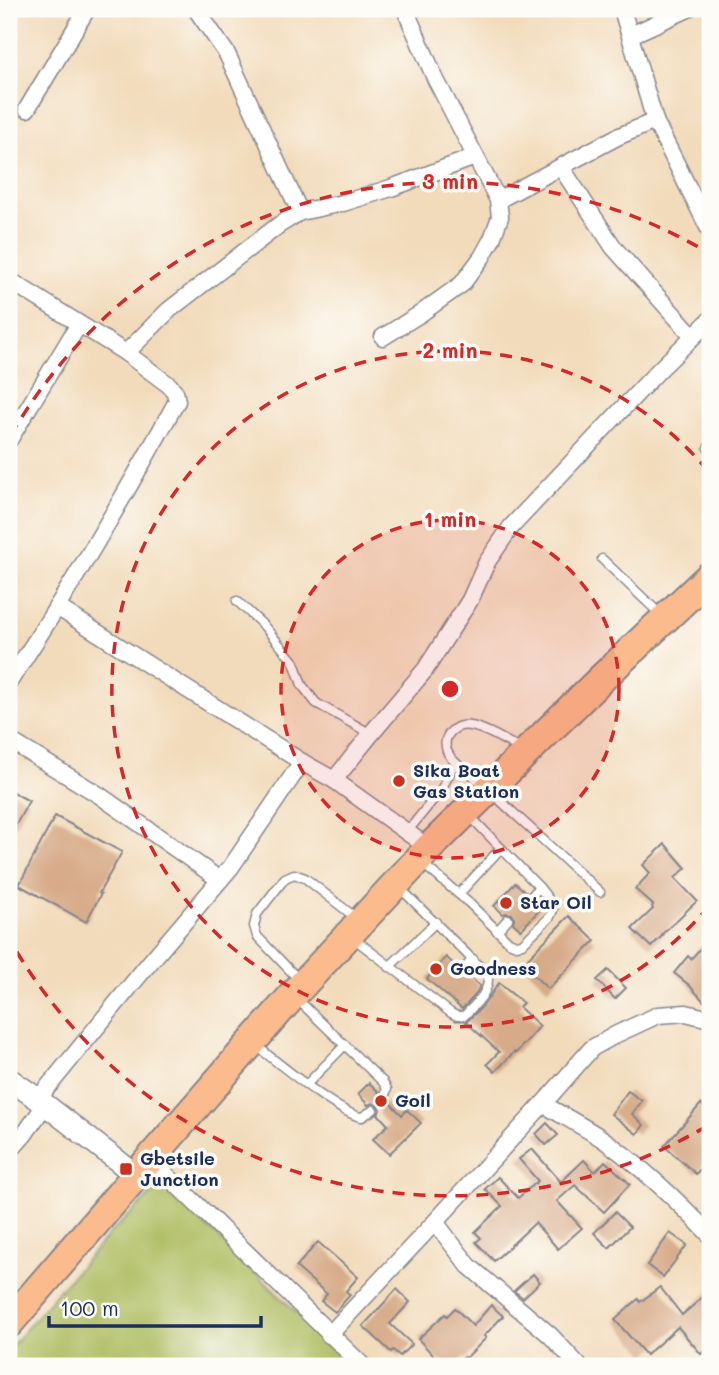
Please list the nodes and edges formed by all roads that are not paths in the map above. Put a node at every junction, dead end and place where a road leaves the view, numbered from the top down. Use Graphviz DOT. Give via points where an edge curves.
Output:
graph roads {
  1 [pos="87,9"];
  2 [pos="195,9"];
  3 [pos="405,9"];
  4 [pos="622,9"];
  5 [pos="688,9"];
  6 [pos="631,35"];
  7 [pos="27,109"];
  8 [pos="655,121"];
  9 [pos="475,157"];
  10 [pos="561,167"];
  11 [pos="498,200"];
  12 [pos="300,212"];
  13 [pos="710,231"];
  14 [pos="9,280"];
  15 [pos="710,320"];
  16 [pos="79,324"];
  17 [pos="694,336"];
  18 [pos="383,337"];
  19 [pos="126,353"];
  20 [pos="9,440"];
  21 [pos="602,559"];
  22 [pos="710,576"];
  23 [pos="237,601"];
  24 [pos="57,607"];
  25 [pos="665,618"];
  26 [pos="9,682"];
  27 [pos="371,734"];
  28 [pos="9,740"];
  29 [pos="527,752"];
  30 [pos="302,762"];
  31 [pos="455,763"];
  32 [pos="334,780"];
  33 [pos="488,790"];
  34 [pos="466,812"];
  35 [pos="418,847"];
  36 [pos="501,848"];
  37 [pos="220,880"];
  38 [pos="396,884"];
  39 [pos="540,887"];
  40 [pos="600,892"];
  41 [pos="459,894"];
  42 [pos="531,897"];
  43 [pos="508,919"];
  44 [pos="436,922"];
  45 [pos="355,929"];
  46 [pos="497,931"];
  47 [pos="473,959"];
  48 [pos="389,967"];
  49 [pos="463,971"];
  50 [pos="298,990"];
  51 [pos="443,993"];
  52 [pos="435,1002"];
  53 [pos="710,1019"];
  54 [pos="252,1042"];
  55 [pos="345,1045"];
  56 [pos="9,1079"];
  57 [pos="307,1084"];
  58 [pos="384,1098"];
  59 [pos="42,1102"];
  60 [pos="543,1104"];
  61 [pos="373,1110"];
  62 [pos="9,1152"];
  63 [pos="143,1167"];
  64 [pos="435,1222"];
  65 [pos="710,1235"];
  66 [pos="9,1323"];
  67 [pos="330,1335"];
  68 [pos="363,1366"];
  69 [pos="579,1366"];
  1 -- 7 [label="street"];
  2 -- 12 [label="street" via="227,54"];
  3 -- 9 [label="street"];
  4 -- 6 [label="street"];
  5 -- 6 [label="street"];
  6 -- 8 [label="street"];
  8 -- 10 [label="street"];
  8 -- 13 [label="street"];
  9 -- 11 [label="street"];
  9 -- 12 [label="street" via="379,191"];
  10 -- 11 [label="street"];
  10 -- 17 [label="street" via="614,248"];
  11 -- 18 [label="street" via="500,217 492,239 463,284"];
  12 -- 19 [label="street" via="169,310"];
  14 -- 16 [label="street"];
  15 -- 17 [label="street"];
  16 -- 19 [label="street"];
  16 -- 20 [label="street"];
  17 -- 27 [label="street" via="511,527 425,670"];
  19 -- 24 [label="street" via="169,385 177,401"];
  21 -- 25 [label="lane"];
  22 -- 25 [label="highway"];
  23 -- 27 [label="lane" via="294,662 302,685 316,703"];
  24 -- 26 [label="street"];
  24 -- 30 [label="street"];
  25 -- 29 [label="highway"];
  27 -- 32 [label="street"];
  28 -- 37 [label="street" via="99,795"];
  29 -- 31 [label="lane" via="470,726 457,727 445,741"];
  29 -- 33 [label="highway"];
  30 -- 32 [label="street"];
  30 -- 37 [label="street"];
  31 -- 33 [label="lane"];
  31 -- 35 [label="lane"];
  32 -- 35 [label="street"];
  33 -- 34 [label="highway"];
  33 -- 40 [label="lane"];
  34 -- 35 [label="highway"];
  34 -- 36 [label="lane"];
  35 -- 38 [label="highway"];
  35 -- 41 [label="lane"];
  36 -- 39 [label="lane"];
  36 -- 41 [label="lane"];
  37 -- 59 [label="street"];
  38 -- 44 [label="lane"];
  38 -- 45 [label="highway"];
  39 -- 42 [label="lane"];
  39 -- 46 [label="lane" via="550,901 550,917 522,944 509,942"];
  41 -- 46 [label="lane"];
  43 -- 46 [label="lane"];
  44 -- 47 [label="lane"];
  44 -- 48 [label="lane"];
  45 -- 48 [label="lane"];
  45 -- 50 [label="highway"];
  45 -- 50 [label="lane" via="305,878 295,874 285,878 257,914 254,926"];
  47 -- 49 [label="lane"];
  47 -- 52 [label="lane" via="488,975 489,983 464,1017"];
  48 -- 52 [label="lane"];
  50 -- 54 [label="highway"];
  50 -- 55 [label="lane"];
  51 -- 52 [label="lane"];
  53 -- 60 [label="street" via="686,1013 658,1015 617,1034 592,1048"];
  54 -- 57 [label="lane"];
  54 -- 63 [label="highway"];
  55 -- 57 [label="lane"];
  55 -- 58 [label="lane" via="383,1082 387,1089"];
  56 -- 59 [label="street"];
  57 -- 61 [label="lane" via="354,1116"];
  59 -- 62 [label="street"];
  59 -- 63 [label="street"];
  60 -- 64 [label="street"];
  60 -- 65 [label="street" via="603,1139"];
  63 -- 66 [label="highway"];
  63 -- 67 [label="street"];
  64 -- 67 [label="street"];
  64 -- 69 [label="street" via="469,1266"];
  67 -- 68 [label="street"];
}
